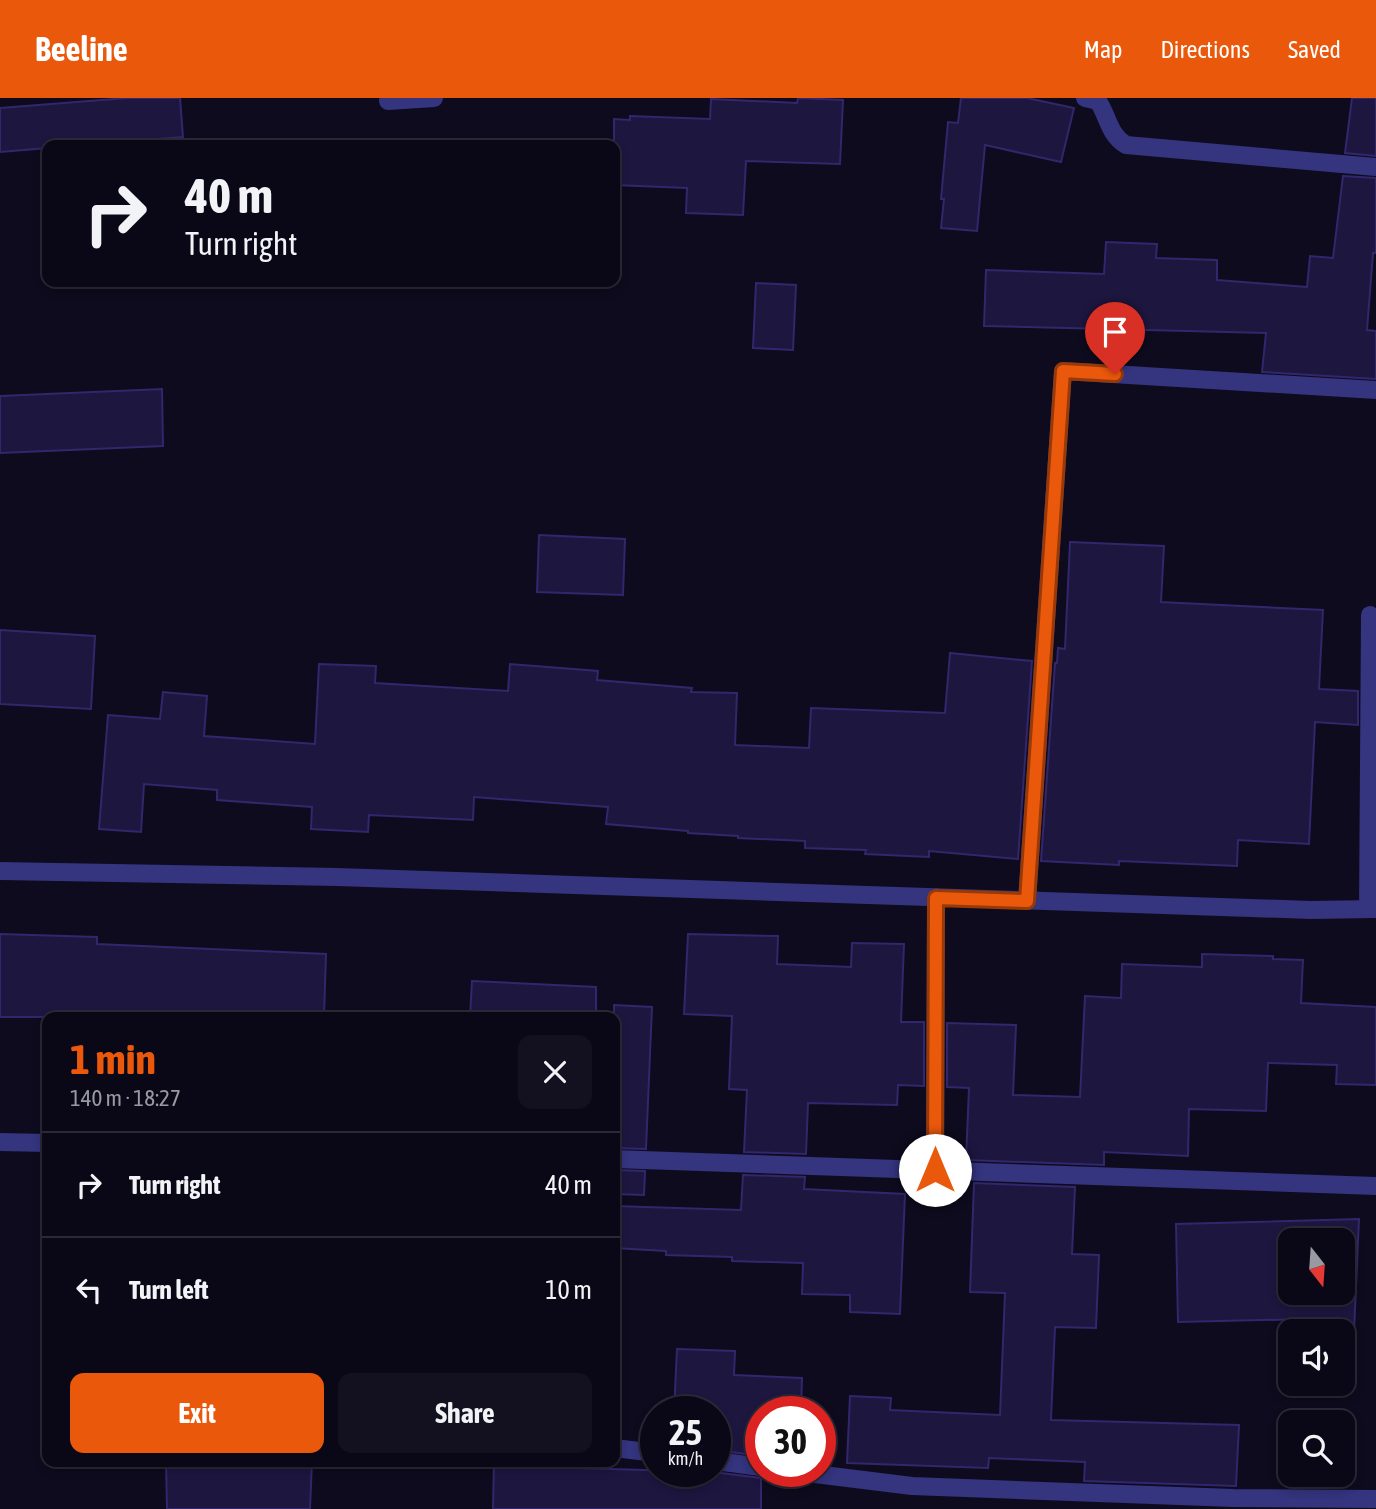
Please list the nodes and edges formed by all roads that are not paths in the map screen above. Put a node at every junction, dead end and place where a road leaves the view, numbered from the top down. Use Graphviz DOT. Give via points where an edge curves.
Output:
graph roads {
  1 [pos="434,98"];
  2 [pos="1085,98"];
  3 [pos="388,101"];
  4 [pos="1376,167"];
  5 [pos="1376,390"];
  6 [pos="1370,615"];
  7 [pos="0,871"];
  8 [pos="936,898"];
  9 [pos="1027,901"];
  10 [pos="1372,909"];
  11 [pos="0,1142"];
  12 [pos="42,1143"];
  13 [pos="620,1159"];
  14 [pos="935,1170"];
  15 [pos="1376,1186"];
  16 [pos="620,1449"];
  17 [pos="640,1451"];
  18 [pos="836,1477"];
  19 [pos="1376,1499"];
  1 -- 3 [label="street"];
  2 -- 4 [label="street" via="1098,101 1111,131 1126,145"];
  5 -- 9 [label="street" via="1063,371"];
  6 -- 10 [label="street"];
  7 -- 8 [label="street"];
  8 -- 9 [label="street"];
  8 -- 14 [label="street"];
  9 -- 10 [label="street"];
  11 -- 12 [label="street"];
  13 -- 14 [label="street"];
  14 -- 15 [label="street"];
  16 -- 17 [label="street"];
  18 -- 19 [label="street" via="912,1486"];
}
